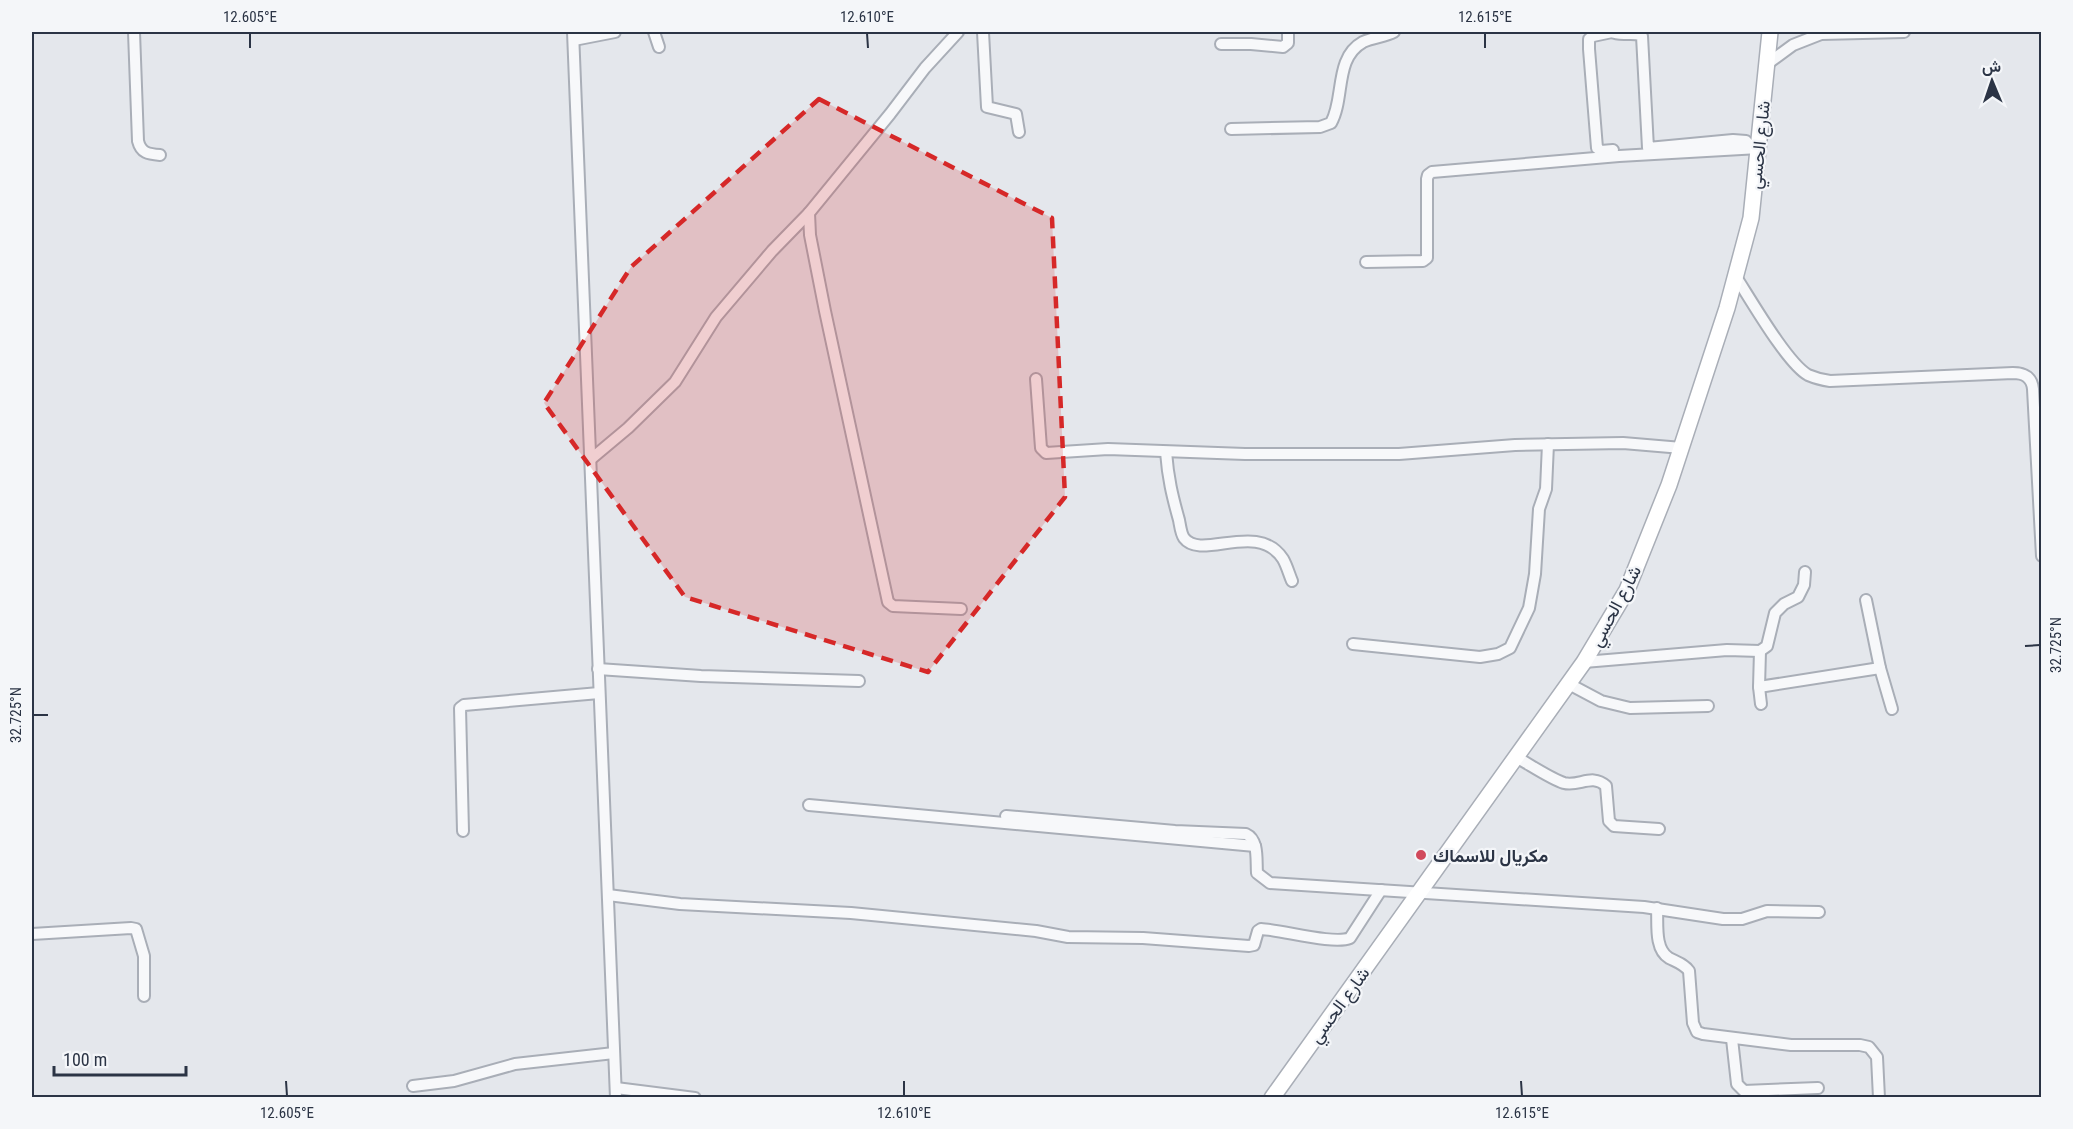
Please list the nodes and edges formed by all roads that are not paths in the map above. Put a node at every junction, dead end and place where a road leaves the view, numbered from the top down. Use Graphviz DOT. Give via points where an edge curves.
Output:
graph roads {
  1 [pos="134,32"];
  2 [pos="615,32"];
  3 [pos="654,32"];
  4 [pos="958,32"];
  5 [pos="983,32"];
  6 [pos="1288,32"];
  7 [pos="1394,32"];
  8 [pos="1612,32"];
  9 [pos="1770,32"];
  10 [pos="1904,32"];
  11 [pos="1817,33"];
  12 [pos="573,36"];
  13 [pos="1221,44"];
  14 [pos="659,47"];
  15 [pos="1767,64"];
  16 [pos="1231,129"];
  17 [pos="1019,132"];
  18 [pos="1648,148"];
  19 [pos="1756,148"];
  20 [pos="1619,153"];
  21 [pos="160,155"];
  22 [pos="808,213"];
  23 [pos="1366,262"];
  24 [pos="1736,277"];
  25 [pos="1036,379"];
  26 [pos="1548,444"];
  27 [pos="1682,448"];
  28 [pos="1166,452"];
  29 [pos="591,459"];
  30 [pos="2041,524"];
  31 [pos="2042,556"];
  32 [pos="1805,572"];
  33 [pos="1292,581"];
  34 [pos="1866,600"];
  35 [pos="961,609"];
  36 [pos="1353,644"];
  37 [pos="1760,651"];
  38 [pos="1584,662"];
  39 [pos="1880,668"];
  40 [pos="598,669"];
  41 [pos="859,681"];
  42 [pos="1569,684"];
  43 [pos="1759,687"];
  44 [pos="599,693"];
  45 [pos="1761,704"];
  46 [pos="1708,706"];
  47 [pos="1892,709"];
  48 [pos="1516,758"];
  49 [pos="809,805"];
  50 [pos="1006,816"];
  51 [pos="1659,829"];
  52 [pos="463,831"];
  53 [pos="1255,846"];
  54 [pos="1380,890"];
  55 [pos="1419,891"];
  56 [pos="608,895"];
  57 [pos="1657,908"];
  58 [pos="1820,912"];
  59 [pos="32,934"];
  60 [pos="144,996"];
  61 [pos="1732,1039"];
  62 [pos="614,1053"];
  63 [pos="413,1086"];
  64 [pos="1818,1088"];
  65 [pos="616,1093"];
  66 [pos="695,1098"];
  67 [pos="1272,1098"];
  68 [pos="1879,1098"];
  1 -- 21 [label="street" via="138,141 144,151"];
  2 -- 12 [label="street"];
  3 -- 14 [label="street"];
  4 -- 22 [label="street"];
  5 -- 17 [label="street" via="987,107 1016,114"];
  6 -- 13 [label="street" via="1288,43 1283,47"];
  7 -- 16 [label="street" via="1365,41 1352,53 1343,66 1336,114 1331,123 1320,127"];
  8 -- 18 [label="street" via="1642,36"];
  8 -- 20 [label="street" via="1593,36 1589,49 1597,148"];
  9 -- 15 [label="street, شارع الحسي"];
  10 -- 11 [label="street"];
  11 -- 15 [label="street"];
  12 -- 29 [label="street"];
  15 -- 19 [label="street, شارع الحسي"];
  18 -- 19 [label="street" via="1733,140 1746,141"];
  18 -- 20 [label="street"];
  19 -- 20 [label="street"];
  19 -- 24 [label="street, شارع الحسي" via="1751,218"];
  20 -- 23 [label="street" via="1432,172 1427,179 1427,258"];
  22 -- 29 [label="street" via="716,317 675,382"];
  22 -- 35 [label="street" via="825,311 888,602 893,606"];
  24 -- 27 [label="street, شارع الحسي"];
  24 -- 30 [label="street" via="1790,358 1818,379 2025,375 2033,389"];
  25 -- 28 [label="street" via="1041,448 1046,453 1108,449"];
  26 -- 27 [label="street" via="1623,443"];
  26 -- 28 [label="street" via="1399,454"];
  26 -- 36 [label="street" via="1546,489 1539,508 1529,608 1510,648 1480,657"];
  27 -- 38 [label="street, شارع الحسي" via="1627,590"];
  28 -- 33 [label="street" via="1168,483 1184,538 1209,545 1258,542 1283,558"];
  29 -- 40 [label="street"];
  30 -- 31 [label="street"];
  32 -- 37 [label="street" via="1798,597 1775,613 1767,646"];
  34 -- 39 [label="street"];
  37 -- 38 [label="street" via="1727,650"];
  37 -- 43 [label="street"];
  38 -- 42 [label="street, شارع الحسي"];
  39 -- 43 [label="street"];
  39 -- 47 [label="street"];
  40 -- 41 [label="street"];
  40 -- 44 [label="street"];
  42 -- 46 [label="street" via="1601,701 1630,708"];
  42 -- 48 [label="street, شارع الحسي"];
  43 -- 45 [label="street"];
  44 -- 52 [label="street" via="460,708"];
  44 -- 56 [label="street"];
  48 -- 51 [label="street" via="1565,783 1601,782 1606,786 1609,821 1614,826"];
  48 -- 55 [label="street, شارع الحسي"];
  49 -- 53 [label="street"];
  50 -- 53 [label="street" via="1245,834 1252,837"];
  53 -- 54 [label="street" via="1257,873 1270,882"];
  54 -- 55 [label="street"];
  54 -- 56 [label="street" via="1350,938 1261,929 1254,945 1249,946 1068,937 862,914 680,904"];
  55 -- 57 [label="street"];
  55 -- 67 [label="street, شارع الحسي"];
  56 -- 62 [label="street"];
  57 -- 58 [label="street" via="1723,919 1742,919 1767,911"];
  57 -- 61 [label="street" via="1661,950 1689,971 1695,1029"];
  59 -- 60 [label="street" via="136,929 144,956"];
  61 -- 64 [label="street" via="1737,1084 1744,1091"];
  61 -- 68 [label="street" via="1869,1047 1877,1057"];
  62 -- 63 [label="street" via="515,1064 473,1077"];
  62 -- 65 [label="street"];
  65 -- 66 [label="street"];
}
